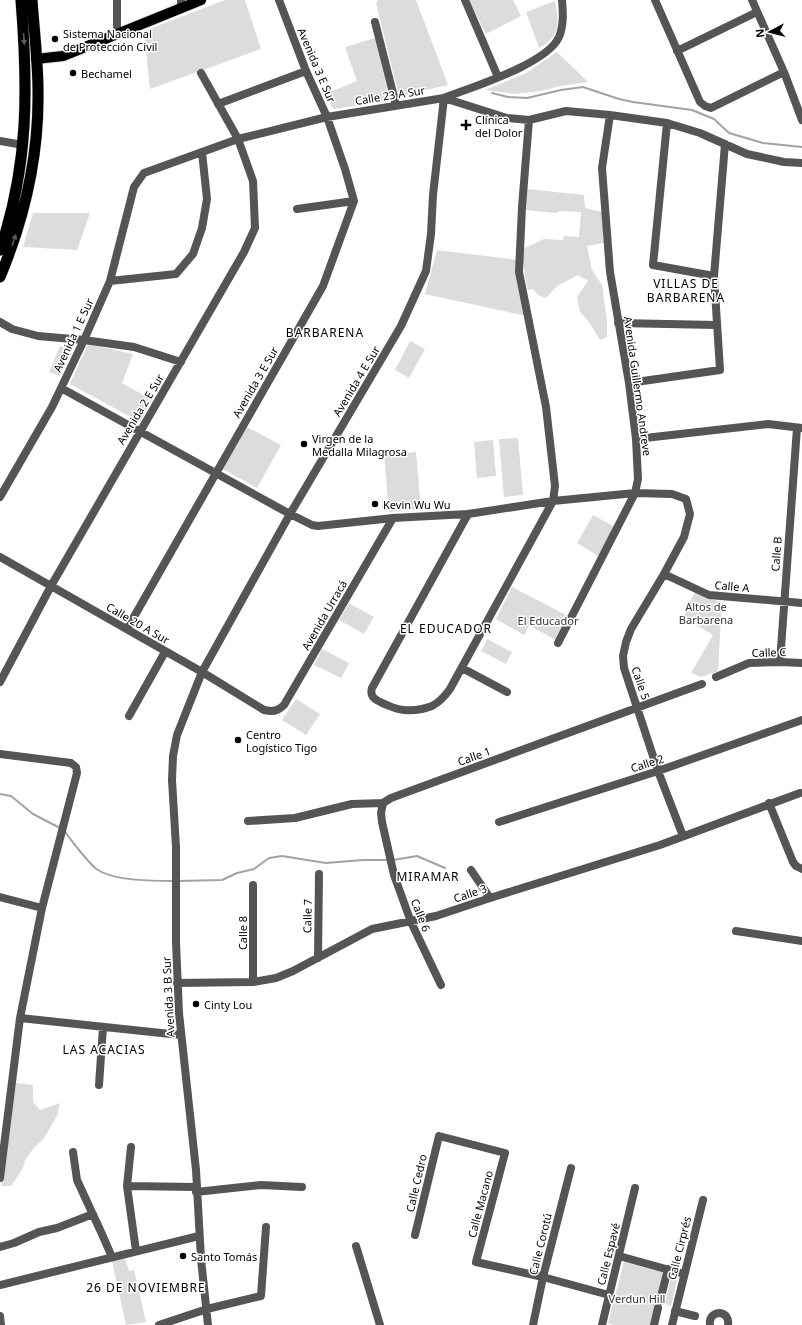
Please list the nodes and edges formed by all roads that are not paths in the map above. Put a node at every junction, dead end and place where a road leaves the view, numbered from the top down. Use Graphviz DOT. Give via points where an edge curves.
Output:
graph roads {
  1 [pos="21,0"];
  2 [pos="32,0"];
  3 [pos="117,0"];
  4 [pos="201,0"];
  5 [pos="279,0"];
  6 [pos="465,0"];
  7 [pos="562,0"];
  8 [pos="655,0"];
  9 [pos="752,0"];
  10 [pos="181,4"];
  11 [pos="757,12"];
  12 [pos="375,22"];
  13 [pos="117,33"];
  14 [pos="678,51"];
  15 [pos="36,59"];
  16 [pos="306,72"];
  17 [pos="784,72"];
  18 [pos="201,73"];
  19 [pos="498,77"];
  20 [pos="38,91"];
  21 [pos="444,98"];
  22 [pos="218,104"];
  23 [pos="396,105"];
  24 [pos="610,115"];
  25 [pos="327,117"];
  26 [pos="529,120"];
  27 [pos="802,120"];
  28 [pos="667,123"];
  29 [pos="238,140"];
  30 [pos="0,141"];
  31 [pos="725,144"];
  32 [pos="23,145"];
  33 [pos="202,152"];
  34 [pos="802,163"];
  35 [pos="144,173"];
  36 [pos="354,201"];
  37 [pos="25,203"];
  38 [pos="297,209"];
  39 [pos="0,250"];
  40 [pos="714,276"];
  41 [pos="0,277"];
  42 [pos="110,281"];
  43 [pos="0,322"];
  44 [pos="618,323"];
  45 [pos="716,325"];
  46 [pos="84,340"];
  47 [pos="182,362"];
  48 [pos="629,383"];
  49 [pos="61,388"];
  50 [pos="800,428"];
  51 [pos="140,430"];
  52 [pos="636,439"];
  53 [pos="216,473"];
  54 [pos="635,493"];
  55 [pos="0,497"];
  56 [pos="553,501"];
  57 [pos="290,514"];
  58 [pos="468,514"];
  59 [pos="393,518"];
  60 [pos="0,557"];
  61 [pos="664,574"];
  62 [pos="51,586"];
  63 [pos="784,601"];
  64 [pos="802,603"];
  65 [pos="127,629"];
  66 [pos="558,643"];
  67 [pos="165,652"];
  68 [pos="780,662"];
  69 [pos="802,663"];
  70 [pos="462,668"];
  71 [pos="202,672"];
  72 [pos="716,677"];
  73 [pos="0,682"];
  74 [pos="702,684"];
  75 [pos="507,692"];
  76 [pos="638,708"];
  77 [pos="264,710"];
  78 [pos="129,716"];
  79 [pos="802,720"];
  80 [pos="0,754"];
  81 [pos="658,771"];
  82 [pos="800,793"];
  83 [pos="769,803"];
  84 [pos="383,804"];
  85 [pos="248,821"];
  86 [pos="499,822"];
  87 [pos="683,836"];
  88 [pos="471,870"];
  89 [pos="802,870"];
  90 [pos="319,874"];
  91 [pos="253,885"];
  92 [pos="0,897"];
  93 [pos="490,898"];
  94 [pos="42,908"];
  95 [pos="411,922"];
  96 [pos="736,931"];
  97 [pos="802,941"];
  98 [pos="318,958"];
  99 [pos="253,982"];
  100 [pos="177,983"];
  101 [pos="441,985"];
  102 [pos="20,1018"];
  103 [pos="103,1027"];
  104 [pos="180,1035"];
  105 [pos="99,1085"];
  106 [pos="131,1147"];
  107 [pos="73,1152"];
  108 [pos="505,1153"];
  109 [pos="571,1168"];
  110 [pos="0,1178"];
  111 [pos="127,1186"];
  112 [pos="302,1187"];
  113 [pos="635,1188"];
  114 [pos="196,1190"];
  115 [pos="703,1200"];
  116 [pos="93,1214"];
  117 [pos="266,1227"];
  118 [pos="199,1236"];
  119 [pos="415,1236"];
  120 [pos="356,1246"];
  121 [pos="0,1247"];
  122 [pos="136,1251"];
  123 [pos="619,1256"];
  124 [pos="112,1257"];
  125 [pos="668,1269"];
  126 [pos="684,1274"];
  127 [pos="543,1277"];
  128 [pos="0,1285"];
  129 [pos="609,1295"];
  130 [pos="207,1309"];
  131 [pos="675,1311"];
  132 [pos="0,1316"];
  133 [pos="704,1320"];
  134 [pos="2,1325"];
  135 [pos="159,1325"];
  136 [pos="208,1325"];
  137 [pos="380,1325"];
  138 [pos="532,1325"];
  139 [pos="602,1325"];
  140 [pos="654,1325"];
  141 [pos="672,1325"];
  142 [pos="728,1325"];
  1 -- 32 [label="highway, one-way" via="26,80"];
  2 -- 15 [label="highway"];
  3 -- 13 [label="street"];
  4 -- 10 [label="main road"];
  5 -- 16 [label="street, Avenida 3 E Sur"];
  6 -- 19 [label="street"];
  7 -- 19 [label="street" via="562,28 559,38 552,47 535,59"];
  8 -- 14 [label="street"];
  9 -- 11 [label="street"];
  10 -- 13 [label="main road"];
  11 -- 14 [label="street"];
  11 -- 17 [label="street"];
  12 -- 23 [label="street"];
  13 -- 15 [label="main road" via="63,56"];
  14 -- 17 [label="street" via="700,102 711,108"];
  15 -- 20 [label="highway"];
  16 -- 22 [label="street"];
  16 -- 25 [label="street, Avenida 3 E Sur"];
  17 -- 27 [label="street"];
  18 -- 22 [label="street, Avenida 2 E Sur"];
  19 -- 21 [label="street"];
  20 -- 32 [label="highway" via="29,139"];
  20 -- 37 [label="highway" via="35,147"];
  21 -- 23 [label="street, Calle 23 A Sur"];
  21 -- 26 [label="street, Calle 23 A Sur" via="507,118"];
  21 -- 57 [label="street, Avenida 4 E Sur" via="426,271 401,326"];
  22 -- 29 [label="street, Avenida 2 E Sur"];
  23 -- 25 [label="street, Calle 23 A Sur"];
  24 -- 26 [label="street, Calle 23 A Sur" via="566,111"];
  24 -- 28 [label="street, Calle 23 A Sur"];
  24 -- 44 [label="street, Avenida Guillermo Andreve" via="602,168 610,272"];
  25 -- 29 [label="street, Calle 23 A Sur"];
  25 -- 36 [label="street, Avenida 3 E Sur" via="346,169"];
  26 -- 56 [label="street" via="519,272 546,407 555,486"];
  28 -- 31 [label="street, Calle 23 A Sur" via="700,132"];
  28 -- 40 [label="street" via="653,265"];
  29 -- 33 [label="street, Calle 23 A Sur"];
  29 -- 47 [label="street, Avenida 2 E Sur" via="253,181 255,228"];
  30 -- 32 [label="street"];
  31 -- 34 [label="street, Calle 23 A Sur" via="747,154"];
  31 -- 40 [label="street"];
  32 -- 37 [label="highway" via="28,152"];
  32 -- 39 [label="highway" via="17,187"];
  33 -- 35 [label="street, Calle 23 A Sur"];
  33 -- 42 [label="street" via="207,199 202,228 193,254 176,274"];
  35 -- 42 [label="street, Avenida 1 E Sur" via="134,187"];
  36 -- 38 [label="street"];
  36 -- 53 [label="street, Avenida 3 E Sur" via="323,286"];
  41 -- 37 [label="highway, one-way"];
  40 -- 45 [label="street"];
  42 -- 46 [label="street, Avenida 1 E Sur"];
  43 -- 46 [label="street" via="12,329 38,336"];
  44 -- 45 [label="street"];
  44 -- 48 [label="street, Avenida Guillermo Andreve"];
  45 -- 48 [label="street" via="720,370"];
  46 -- 47 [label="street" via="134,347"];
  46 -- 49 [label="street, Avenida 1 E Sur"];
  47 -- 51 [label="street, Avenida 2 E Sur"];
  48 -- 52 [label="street, Avenida Guillermo Andreve"];
  49 -- 51 [label="street"];
  49 -- 55 [label="street, Avenida 1 E Sur"];
  50 -- 52 [label="street" via="768,424"];
  50 -- 63 [label="street, Calle B" via="795,448"];
  51 -- 53 [label="street"];
  51 -- 62 [label="street, Avenida 2 E Sur"];
  52 -- 54 [label="street, Avenida Guillermo Andreve" via="638,479"];
  53 -- 57 [label="street"];
  53 -- 65 [label="street, Avenida 3 E Sur"];
  54 -- 56 [label="street"];
  54 -- 61 [label="street, Calle 5" via="672,494 686,498 690,514 684,537"];
  54 -- 66 [label="street, Avenida Guillermo Andreve"];
  56 -- 58 [label="street"];
  56 -- 70 [label="street"];
  57 -- 59 [label="street" via="318,526"];
  57 -- 71 [label="street, Avenida 4 E Sur"];
  58 -- 59 [label="street"];
  58 -- 70 [label="street" via="371,691 376,699 397,709 433,706 450,689"];
  59 -- 77 [label="street, Avenida Urracá" via="284,705 275,711"];
  60 -- 62 [label="street, Calle 20 A Sur"];
  61 -- 63 [label="street, Calle A" via="709,595"];
  61 -- 76 [label="street, Calle 5" via="631,629 624,649 624,668"];
  62 -- 65 [label="street, Calle 20 A Sur"];
  62 -- 73 [label="street, Avenida 2 E Sur"];
  63 -- 64 [label="street, Calle A"];
  63 -- 68 [label="street, Calle B"];
  65 -- 67 [label="street, Calle 20 A Sur"];
  67 -- 71 [label="street, Calle 20 A Sur"];
  67 -- 78 [label="street"];
  68 -- 69 [label="street, Calle C"];
  68 -- 72 [label="street, Calle C" via="749,663"];
  70 -- 75 [label="street"];
  71 -- 77 [label="street, Calle 20 A Sur"];
  71 -- 100 [label="street, Avenida 3 B Sur" via="177,735 173,756"];
  74 -- 76 [label="street, Calle 1"];
  76 -- 81 [label="street, Calle 5"];
  76 -- 84 [label="street, Calle 1" via="391,798"];
  79 -- 81 [label="street, Calle 2"];
  80 -- 94 [label="street" via="71,763 76,767 77,773"];
  81 -- 86 [label="street, Calle 2"];
  81 -- 87 [label="street, Calle 5"];
  82 -- 83 [label="street, Calle 3"];
  83 -- 87 [label="street, Calle 3"];
  83 -- 89 [label="street" via="793,862"];
  84 -- 85 [label="street, Calle 1" via="352,804 295,818"];
  84 -- 95 [label="street, Calle 6" via="382,822 392,866"];
  87 -- 93 [label="street, Calle 3"];
  88 -- 93 [label="street"];
  90 -- 98 [label="street, Calle 7"];
  91 -- 99 [label="street, Calle 8"];
  92 -- 94 [label="street"];
  93 -- 95 [label="street, Calle 3"];
  94 -- 102 [label="street"];
  95 -- 98 [label="street, Calle 3" via="372,929"];
  95 -- 101 [label="street, Calle 6"];
  96 -- 97 [label="street"];
  98 -- 99 [label="street, Calle 3" via="276,978"];
  99 -- 100 [label="street, Calle 3"];
  100 -- 104 [label="street, Avenida 3 B Sur"];
  102 -- 103 [label="street"];
  102 -- 110 [label="street"];
  103 -- 104 [label="street"];
  103 -- 105 [label="street"];
  104 -- 114 [label="street, Avenida 3 B Sur" via="187,1080"];
  106 -- 111 [label="street"];
  107 -- 116 [label="street" via="77,1180"];
  108 -- 119 [label="street, Calle Cedro" via="439,1136"];
  108 -- 127 [label="street, Calle Macano" via="476,1262"];
  109 -- 127 [label="street, Calle Corotú"];
  111 -- 114 [label="street"];
  111 -- 122 [label="street"];
  112 -- 114 [label="street" via="261,1185"];
  113 -- 123 [label="street, Calle Espavé"];
  114 -- 118 [label="street, Avenida 3 B Sur"];
  115 -- 126 [label="street, Calle Cirprés"];
  116 -- 121 [label="street"];
  116 -- 124 [label="street"];
  117 -- 130 [label="street" via="261,1296"];
  118 -- 122 [label="street"];
  118 -- 130 [label="street, Avenida 3 B Sur"];
  120 -- 137 [label="street"];
  122 -- 124 [label="street"];
  123 -- 125 [label="street"];
  123 -- 129 [label="street, Calle Espavé"];
  124 -- 128 [label="street"];
  125 -- 126 [label="street"];
  125 -- 140 [label="street"];
  126 -- 131 [label="street, Calle Cirprés"];
  127 -- 129 [label="street"];
  127 -- 138 [label="street, Calle Corotú"];
  129 -- 139 [label="street, Calle Espavé"];
  130 -- 135 [label="street"];
  130 -- 136 [label="street, Avenida 3 B Sur"];
  131 -- 133 [label="street"];
  131 -- 141 [label="street, Calle Cirprés"];
  132 -- 134 [label="street"];
  133 -- 142 [label="street" via="720,1313 728,1318"];
}
